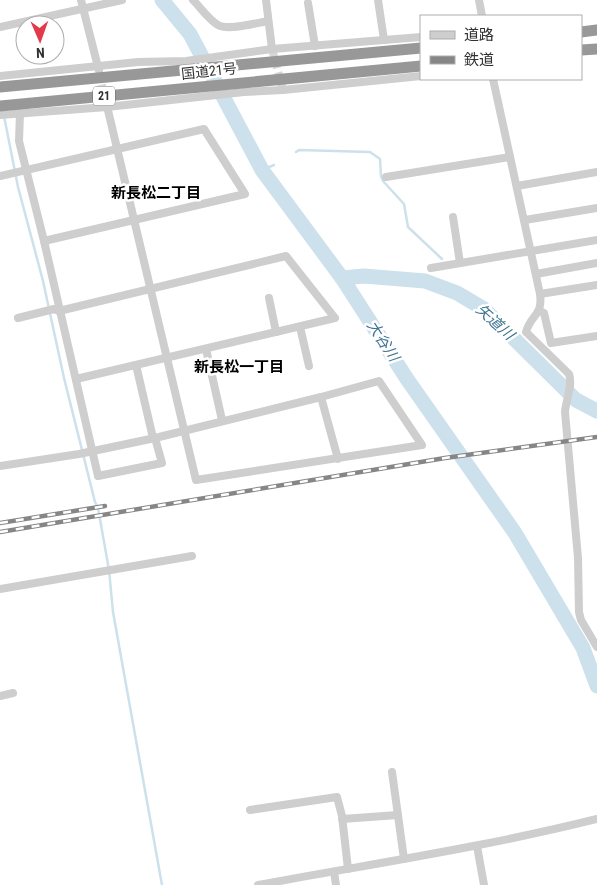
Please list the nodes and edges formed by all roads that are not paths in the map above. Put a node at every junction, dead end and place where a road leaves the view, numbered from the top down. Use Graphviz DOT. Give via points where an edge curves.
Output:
graph roads {
  1 [pos="122,0"];
  2 [pos="193,0"];
  3 [pos="266,0"];
  4 [pos="378,0"];
  5 [pos="480,0"];
  6 [pos="308,3"];
  7 [pos="82,4"];
  8 [pos="482,15"];
  9 [pos="268,21"];
  10 [pos="0,28"];
  11 [pos="597,30"];
  12 [pos="582,32"];
  13 [pos="420,37"];
  14 [pos="384,40"];
  15 [pos="316,46"];
  16 [pos="420,48"];
  17 [pos="272,49"];
  18 [pos="597,49"];
  19 [pos="582,50"];
  20 [pos="229,61"];
  21 [pos="189,65"];
  22 [pos="420,66"];
  23 [pos="98,69"];
  24 [pos="420,76"];
  25 [pos="493,80"];
  26 [pos="1,83"];
  27 [pos="240,88"];
  28 [pos="197,91"];
  29 [pos="106,104"];
  30 [pos="4,105"];
  31 [pos="20,114"];
  32 [pos="0,115"];
  33 [pos="118,149"];
  34 [pos="510,157"];
  35 [pos="23,171"];
  36 [pos="597,172"];
  37 [pos="0,176"];
  38 [pos="386,177"];
  39 [pos="517,186"];
  40 [pos="597,208"];
  41 [pos="453,217"];
  42 [pos="135,219"];
  43 [pos="525,220"];
  44 [pos="44,240"];
  45 [pos="597,240"];
  46 [pos="531,251"];
  47 [pos="460,263"];
  48 [pos="597,263"];
  49 [pos="431,268"];
  50 [pos="536,274"];
  51 [pos="597,285"];
  52 [pos="150,290"];
  53 [pos="540,294"];
  54 [pos="268,298"];
  55 [pos="57,310"];
  56 [pos="540,311"];
  57 [pos="18,318"];
  58 [pos="300,327"];
  59 [pos="276,332"];
  60 [pos="597,336"];
  61 [pos="206,349"];
  62 [pos="168,358"];
  63 [pos="136,365"];
  64 [pos="309,366"];
  65 [pos="76,379"];
  66 [pos="321,397"];
  67 [pos="222,420"];
  68 [pos="183,430"];
  69 [pos="154,438"];
  70 [pos="91,451"];
  71 [pos="338,458"];
  72 [pos="0,466"];
  73 [pos="192,556"];
  74 [pos="0,589"];
  75 [pos="597,648"];
  76 [pos="14,693"];
  77 [pos="0,696"];
  78 [pos="392,772"];
  79 [pos="250,810"];
  80 [pos="398,815"];
  81 [pos="342,819"];
  82 [pos="597,819"];
  83 [pos="477,846"];
  84 [pos="404,859"];
  85 [pos="348,869"];
  86 [pos="334,872"];
  87 [pos="258,885"];
  88 [pos="336,885"];
  89 [pos="484,885"];
  1 -- 7 [label="street"];
  2 -- 9 [label="street" via="219,26 226,28"];
  3 -- 9 [label="street"];
  4 -- 14 [label="street"];
  5 -- 8 [label="street"];
  6 -- 15 [label="street"];
  7 -- 10 [label="street"];
  7 -- 23 [label="street"];
  9 -- 17 [label="street"];
  11 -- 12 [label="highway"];
  13 -- 14 [label="street"];
  14 -- 15 [label="street"];
  15 -- 17 [label="street"];
  16 -- 20 [label="highway, 国道21号 / 21"];
  17 -- 20 [label="street"];
  18 -- 19 [label="highway"];
  20 -- 21 [label="highway, 国道21号 / 21"];
  21 -- 23 [label="street" via="138,62"];
  21 -- 26 [label="highway, 国道21号 / 21"];
  22 -- 27 [label="highway, 国道21号 / 21"];
  23 -- 26 [label="street"];
  24 -- 27 [label="street" via="283,90"];
  25 -- 34 [label="street"];
  27 -- 28 [label="highway, 国道21号 / 21"];
  28 -- 29 [label="street"];
  28 -- 30 [label="highway, 国道21号 / 21"];
  29 -- 31 [label="street"];
  29 -- 33 [label="street"];
  31 -- 32 [label="street"];
  31 -- 35 [label="street"];
  33 -- 35 [label="street"];
  33 -- 42 [label="street"];
  33 -- 42 [label="street" via="204,129 244,194"];
  34 -- 38 [label="street"];
  34 -- 39 [label="street"];
  35 -- 37 [label="street"];
  35 -- 44 [label="street"];
  36 -- 39 [label="street"];
  39 -- 43 [label="street"];
  40 -- 43 [label="street"];
  41 -- 47 [label="street"];
  42 -- 44 [label="street"];
  42 -- 52 [label="street"];
  43 -- 46 [label="street"];
  44 -- 55 [label="street"];
  45 -- 46 [label="street"];
  46 -- 47 [label="street"];
  46 -- 50 [label="street"];
  47 -- 49 [label="street"];
  48 -- 50 [label="street"];
  50 -- 53 [label="street"];
  51 -- 53 [label="street"];
  52 -- 55 [label="street"];
  52 -- 58 [label="street" via="286,256 335,318"];
  52 -- 62 [label="street"];
  53 -- 56 [label="street"];
  54 -- 59 [label="street"];
  55 -- 57 [label="street"];
  55 -- 65 [label="street"];
  56 -- 60 [label="street" via="544,313 551,343"];
  56 -- 75 [label="street" via="528,324 526,332 569,374 572,381 566,403 579,612"];
  58 -- 59 [label="street"];
  58 -- 64 [label="street"];
  59 -- 61 [label="street"];
  61 -- 62 [label="street"];
  61 -- 67 [label="street"];
  62 -- 63 [label="street"];
  62 -- 68 [label="street"];
  63 -- 65 [label="street"];
  63 -- 69 [label="street"];
  65 -- 70 [label="street"];
  66 -- 67 [label="street"];
  66 -- 71 [label="street"];
  66 -- 71 [label="street" via="379,381 422,445"];
  67 -- 68 [label="street"];
  68 -- 69 [label="street"];
  68 -- 71 [label="street" via="196,480"];
  69 -- 70 [label="street"];
  69 -- 70 [label="street" via="162,463 98,476"];
  70 -- 72 [label="street"];
  73 -- 74 [label="street"];
  76 -- 77 [label="street"];
  78 -- 80 [label="street"];
  79 -- 81 [label="street" via="337,797"];
  80 -- 81 [label="street"];
  80 -- 84 [label="street"];
  81 -- 85 [label="street"];
  82 -- 83 [label="street"];
  83 -- 84 [label="street"];
  83 -- 89 [label="street"];
  84 -- 85 [label="street"];
  85 -- 86 [label="street"];
  86 -- 87 [label="street"];
  86 -- 88 [label="street"];
}
